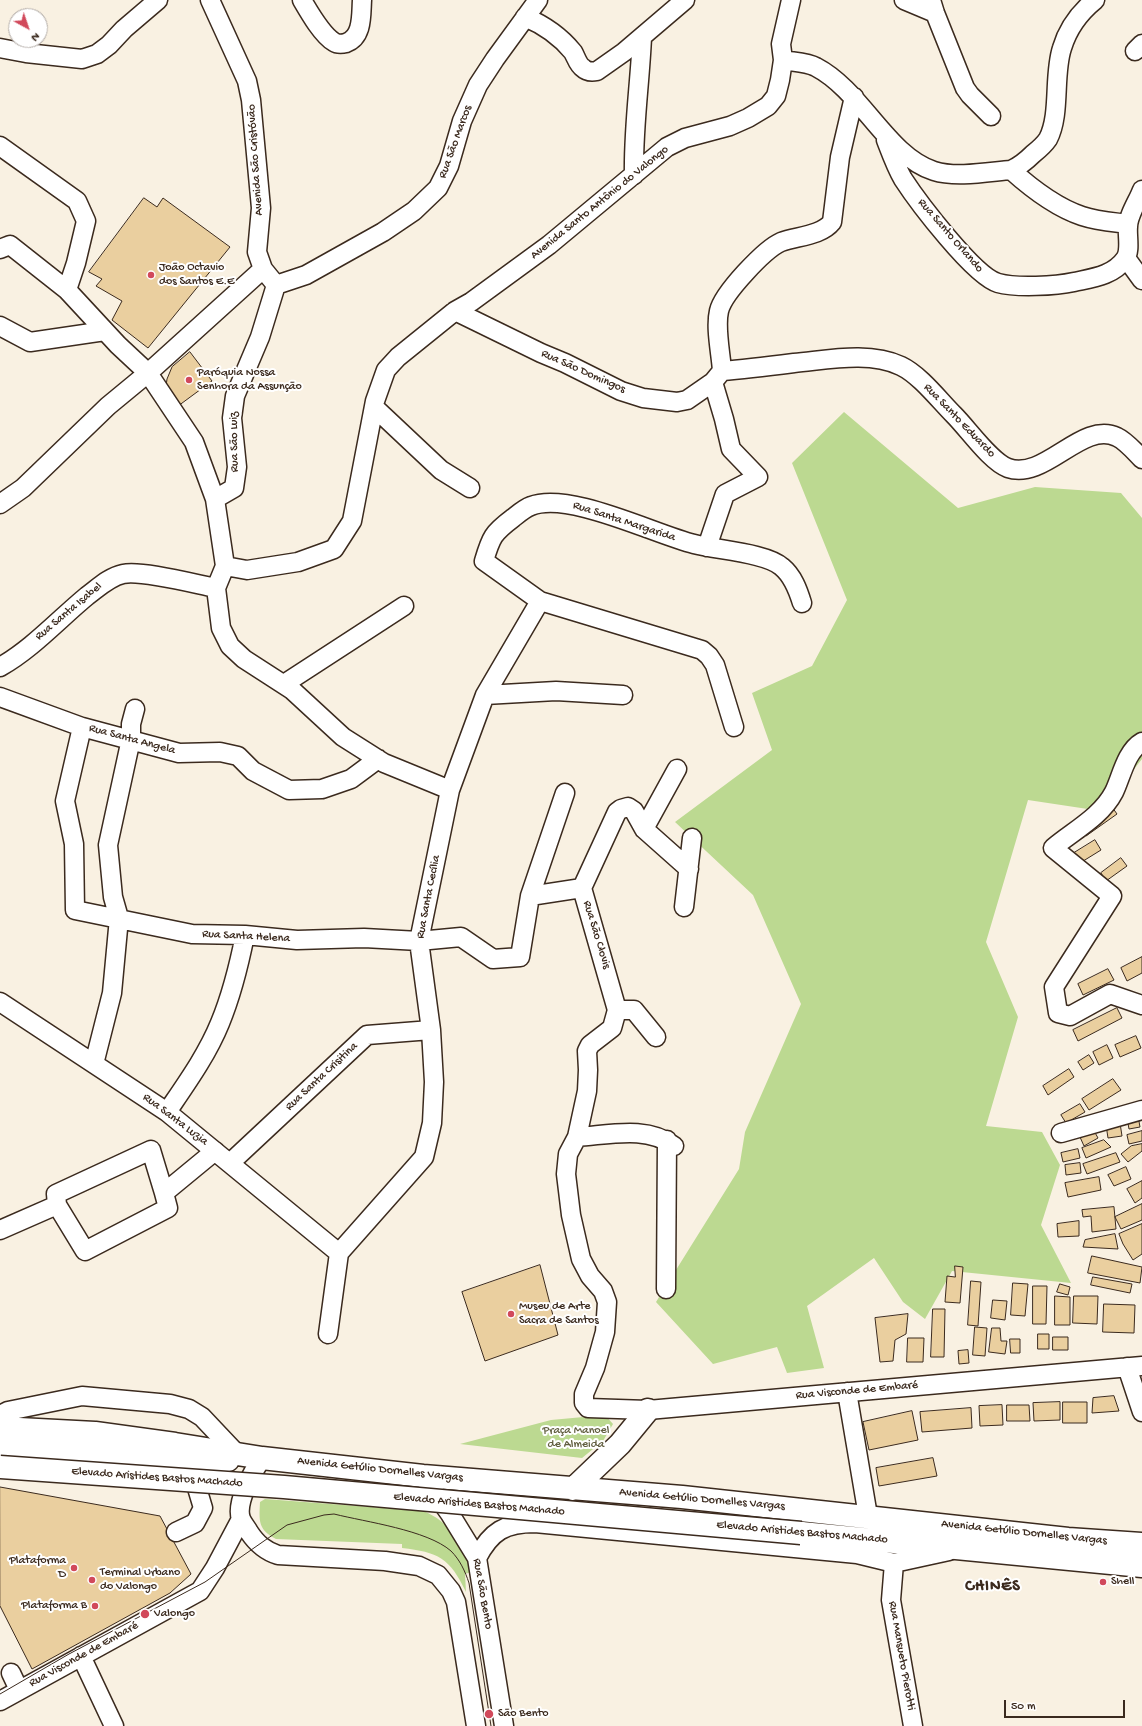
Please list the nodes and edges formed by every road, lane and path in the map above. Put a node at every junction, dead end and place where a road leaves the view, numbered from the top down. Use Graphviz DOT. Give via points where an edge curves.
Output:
graph roads {
  1 [pos="158,0"];
  2 [pos="210,0"];
  3 [pos="302,0"];
  4 [pos="362,0"];
  5 [pos="538,0"];
  6 [pos="685,0"];
  7 [pos="791,0"];
  8 [pos="904,0"];
  9 [pos="1095,0"];
  10 [pos="933,6"];
  11 [pos="525,17"];
  12 [pos="642,37"];
  13 [pos="0,48"];
  14 [pos="783,60"];
  15 [pos="854,97"];
  16 [pos="991,116"];
  17 [pos="880,127"];
  18 [pos="0,146"];
  19 [pos="1010,170"];
  20 [pos="634,175"];
  21 [pos="1142,190"];
  22 [pos="1128,224"];
  23 [pos="0,249"];
  24 [pos="1126,258"];
  25 [pos="263,269"];
  26 [pos="1142,280"];
  27 [pos="276,285"];
  28 [pos="67,290"];
  29 [pos="455,311"];
  30 [pos="0,326"];
  31 [pos="105,331"];
  32 [pos="859,357"];
  33 [pos="148,373"];
  34 [pos="717,377"];
  35 [pos="374,407"];
  36 [pos="1142,459"];
  37 [pos="470,488"];
  38 [pos="216,499"];
  39 [pos="0,504"];
  40 [pos="707,547"];
  41 [pos="225,566"];
  42 [pos="216,588"];
  43 [pos="540,601"];
  44 [pos="802,603"];
  45 [pos="404,606"];
  46 [pos="0,667"];
  47 [pos="284,684"];
  48 [pos="485,695"];
  49 [pos="623,695"];
  50 [pos="0,697"];
  51 [pos="135,709"];
  52 [pos="82,727"];
  53 [pos="734,727"];
  54 [pos="131,739"];
  55 [pos="1142,742"];
  56 [pos="378,759"];
  57 [pos="676,770"];
  58 [pos="450,790"];
  59 [pos="565,793"];
  60 [pos="644,829"];
  61 [pos="692,838"];
  62 [pos="689,869"];
  63 [pos="582,888"];
  64 [pos="530,896"];
  65 [pos="684,908"];
  66 [pos="119,918"];
  67 [pos="245,935"];
  68 [pos="419,941"];
  69 [pos="0,1002"];
  70 [pos="1142,1005"];
  71 [pos="618,1010"];
  72 [pos="431,1030"];
  73 [pos="656,1037"];
  74 [pos="94,1064"];
  75 [pos="1142,1110"];
  76 [pos="168,1112"];
  77 [pos="1061,1133"];
  78 [pos="577,1137"];
  79 [pos="215,1151"];
  80 [pos="230,1163"];
  81 [pos="164,1192"];
  82 [pos="57,1205"];
  83 [pos="0,1230"];
  84 [pos="339,1253"];
  85 [pos="666,1289"];
  86 [pos="328,1334"];
  87 [pos="1134,1367"];
  88 [pos="847,1392"];
  89 [pos="648,1410"];
  90 [pos="1142,1412"];
  91 [pos="0,1415"];
  92 [pos="0,1428"];
  93 [pos="0,1447"];
  94 [pos="180,1452"];
  95 [pos="252,1456"];
  96 [pos="0,1467"];
  97 [pos="423,1476"];
  98 [pos="573,1489"];
  99 [pos="868,1516"];
  100 [pos="241,1519"];
  101 [pos="176,1532"];
  102 [pos="1142,1544"];
  103 [pos="958,1549"];
  104 [pos="477,1558"];
  105 [pos="894,1563"];
  106 [pos="1142,1566"];
  107 [pos="81,1656"];
  108 [pos="11,1672"];
  109 [pos="19,1690"];
  110 [pos="0,1701"];
  111 [pos="114,1726"];
  112 [pos="476,1726"];
  113 [pos="504,1726"];
  114 [pos="913,1726"];
  1 -- 13 [label="street" via="124,29 109,46 97,54 82,59"];
  2 -- 25 [label="street, Avenida São Cristóvão" via="252,100 261,208 257,252"];
  3 -- 4 [label="street" via="320,27 334,42 343,44 352,41 358,32"];
  5 -- 11 [label="street, Rua São Marcos"];
  6 -- 12 [label="street"];
  7 -- 14 [label="street, Avenida Santo Antônio do Valongo" via="781,44"];
  8 -- 10 [label="street"];
  9 -- 19 [label="street" via="1082,10 1062,47 1052,129 1047,139 1020,166"];
  10 -- 16 [label="street" via="965,88"];
  11 -- 12 [label="street" via="542,24 559,38 588,72 597,71"];
  11 -- 27 [label="street, Rua São Marcos" via="478,85 462,121 449,166 438,188 414,211 383,232 306,275"];
  12 -- 20 [label="street"];
  14 -- 15 [label="street" via="814,66 829,75"];
  14 -- 20 [label="street, Avenida Santo Antônio do Valongo" via="776,96 768,106 730,126 685,138 667,147"];
  15 -- 17 [label="street"];
  15 -- 34 [label="street" via="840,157 832,222 822,230 780,242 766,252 725,297 719,310"];
  17 -- 19 [label="street" via="917,164 934,171 947,174"];
  17 -- 24 [label="street, Rua Santo Orlando" via="903,179 925,210 967,259 988,279 1014,286 1065,284 1095,278 1116,269"];
  18 -- 28 [label="street" via="77,201 86,221"];
  19 -- 22 [label="street" via="1030,187 1070,211 1083,216"];
  20 -- 29 [label="street, Avenida Santo Antônio do Valongo" via="549,245 472,302"];
  21 -- 22 [label="street"];
  22 -- 24 [label="street"];
  23 -- 28 [label="street" via="10,245"];
  24 -- 26 [label="street"];
  25 -- 27 [label="street"];
  25 -- 33 [label="street"];
  27 -- 38 [label="street, Rua São Luiz" via="260,337 235,396 232,418 237,467 234,488"];
  28 -- 31 [label="street"];
  29 -- 34 [label="street, Rua São Domingos" via="621,391 643,398 677,402 686,400"];
  29 -- 35 [label="street, Avenida Santo Antônio do Valongo" via="398,357 386,370"];
  30 -- 31 [label="street" via="30,342"];
  31 -- 33 [label="street"];
  32 -- 34 [label="street, Rua São Domingos"];
  32 -- 36 [label="street, Rua Santo Eduardo" via="892,363 914,374 995,460 1007,468 1034,468 1085,439 1102,434 1117,437"];
  33 -- 38 [label="street" via="194,442"];
  33 -- 39 [label="street" via="108,406 23,488"];
  34 -- 40 [label="street" via="731,449 758,477 725,494"];
  35 -- 37 [label="street" via="441,470"];
  35 -- 41 [label="street, Avenida Santo Antônio do Valongo" via="352,521 334,549 298,562 262,568 247,570"];
  38 -- 41 [label="street"];
  40 -- 43 [label="street, Rua Santa Margarida" via="568,504 546,503 530,506 498,529 490,540 484,561"];
  40 -- 44 [label="street, Rua Santa Margarida" via="771,559 782,566 791,577"];
  41 -- 42 [label="street"];
  42 -- 46 [label="street, Rua Santa Isabel" via="145,574 124,574 106,581 16,658"];
  42 -- 47 [label="street" via="222,628 230,646 244,659"];
  43 -- 48 [label="street, Rua Santa Cecília"];
  43 -- 53 [label="street, Rua Santa Margarida" via="702,650 715,665"];
  45 -- 47 [label="street"];
  47 -- 56 [label="street" via="343,737"];
  48 -- 49 [label="street" via="556,691"];
  48 -- 58 [label="street, Rua Santa Cecília"];
  50 -- 52 [label="street, Rua Santa Angela"];
  51 -- 54 [label="street"];
  52 -- 54 [label="street, Rua Santa Angela"];
  52 -- 66 [label="street, Rua Santa Helena" via="65,801 74,844 75,910"];
  54 -- 56 [label="street, Rua Santa Angela" via="179,753 220,752 238,756 253,771 289,790 322,789 351,779"];
  54 -- 66 [label="street" via="108,845 113,897"];
  55 -- 70 [label="street" via="1126,761 1113,793 1101,811 1053,848 1112,896 1054,987 1058,1013 1070,1016 1110,994"];
  56 -- 58 [label="street"];
  57 -- 60 [label="street"];
  58 -- 68 [label="street, Rua Santa Cecília"];
  59 -- 64 [label="street"];
  60 -- 62 [label="street"];
  60 -- 63 [label="street" via="634,811 628,807 617,812"];
  61 -- 62 [label="street"];
  62 -- 65 [label="street"];
  63 -- 64 [label="street, Rua São Clovis"];
  63 -- 71 [label="street, Rua São Clovis"];
  64 -- 68 [label="street" via="520,957 493,959 461,937"];
  66 -- 67 [label="street, Rua Santa Helena" via="192,934"];
  66 -- 74 [label="street" via="112,993"];
  67 -- 68 [label="street, Rua Santa Helena" via="297,940 364,938"];
  67 -- 76 [label="street" via="235,980 220,1024 198,1066"];
  68 -- 72 [label="street, Rua Santa Cecília"];
  69 -- 74 [label="street, Rua Santa Luzia"];
  71 -- 73 [label="street" via="634,1010"];
  71 -- 78 [label="street" via="612,1028 590,1045 587,1051 587,1091"];
  72 -- 80 [label="street, Rua Santa Crisitina" via="367,1035"];
  72 -- 84 [label="street, Rua Santa Cecília" via="434,1082 432,1124 424,1158"];
  74 -- 76 [label="street, Rua Santa Luzia"];
  75 -- 77 [label="street"];
  76 -- 79 [label="street, Rua Santa Luzia"];
  78 -- 85 [label="street" via="633,1133 651,1135 671,1143"];
  78 -- 89 [label="street, Rua Visconde de Embaré" via="568,1154 566,1174 571,1215 581,1259 590,1276 603,1291 607,1302 605,1332 595,1368 584,1394 584,1404 588,1408"];
  79 -- 80 [label="street, Rua Santa Luzia"];
  79 -- 81 [label="street"];
  80 -- 84 [label="street, Rua Santa Luzia"];
  81 -- 82 [label="street" via="151,1150 56,1194"];
  81 -- 82 [label="street" via="168,1208 86,1251"];
  82 -- 83 [label="street"];
  84 -- 86 [label="street"];
  87 -- 88 [label="street, Rua Visconde de Embaré"];
  87 -- 90 [label="street"];
  88 -- 89 [label="street, Rua Visconde de Embaré"];
  88 -- 99 [label="street"];
  89 -- 98 [label="main road" via="620,1444"];
  91 -- 95 [label="street" via="8,1411 82,1396 170,1404 189,1409 202,1417"];
  92 -- 94 [label="main road" via="95,1433"];
  93 -- 94 [label="main road"];
  94 -- 95 [label="main road, Avenida Getúlio Dornelles Vargas"];
  94 -- 101 [label="street" via="197,1488 203,1508 195,1523"];
  95 -- 97 [label="main road, Avenida Getúlio Dornelles Vargas"];
  95 -- 100 [label="street, Rua Visconde de Embaré" via="256,1468 240,1506"];
  96 -- 103 [label="main road, Elevado Aristides Bastos Machado, bridge" via="292,1488"];
  97 -- 98 [label="main road, Avenida Getúlio Dornelles Vargas"];
  97 -- 104 [label="street, Rua São Bento"];
  98 -- 99 [label="main road, Avenida Getúlio Dornelles Vargas"];
  99 -- 102 [label="main road, Avenida Getúlio Dornelles Vargas" via="1068,1539"];
  100 -- 107 [label="street, Rua Visconde de Embaré" via="200,1591"];
  100 -- 112 [label="street" via="254,1539 268,1552 415,1565 438,1575 452,1591 456,1602"];
  103 -- 105 [label="street"];
  103 -- 106 [label="main road, Elevado Aristides Bastos Machado"];
  104 -- 105 [label="street" via="493,1534 518,1523 535,1522 849,1553"];
  104 -- 113 [label="street, Rua São Bento"];
  105 -- 114 [label="street, Rua Mansueto Pierotti" via="891,1600"];
  107 -- 109 [label="street, Rua Visconde de Embaré"];
  107 -- 111 [label="street"];
  108 -- 109 [label="street"];
  109 -- 110 [label="street, Rua Visconde de Embaré"];
}
